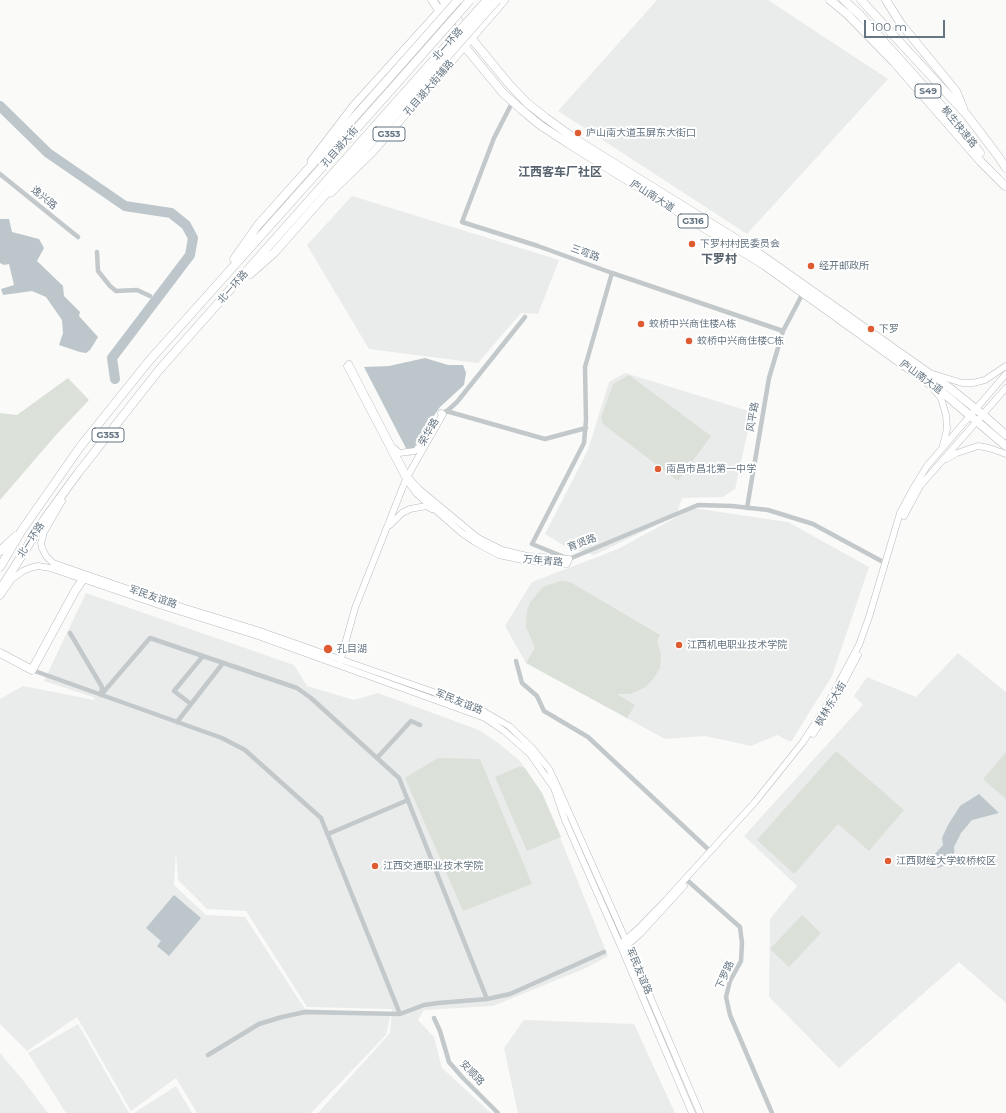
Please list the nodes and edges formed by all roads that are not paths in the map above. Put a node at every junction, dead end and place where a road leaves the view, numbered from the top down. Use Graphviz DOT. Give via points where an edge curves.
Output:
graph roads {
  1 [pos="432,0"];
  2 [pos="458,0"];
  3 [pos="470,0"];
  4 [pos="486,0"];
  5 [pos="497,0"];
  6 [pos="505,0"];
  7 [pos="830,0"];
  8 [pos="844,0"];
  9 [pos="861,0"];
  10 [pos="446,1"];
  11 [pos="887,2"];
  12 [pos="439,11"];
  13 [pos="472,39"];
  14 [pos="465,47"];
  15 [pos="513,101"];
  16 [pos="402,102"];
  17 [pos="966,115"];
  18 [pos="1006,168"];
  19 [pos="0,174"];
  20 [pos="1006,186"];
  21 [pos="285,194"];
  22 [pos="300,223"];
  23 [pos="78,237"];
  24 [pos="96,252"];
  25 [pos="612,273"];
  26 [pos="230,291"];
  27 [pos="210,293"];
  28 [pos="804,293"];
  29 [pos="150,296"];
  30 [pos="524,318"];
  31 [pos="783,331"];
  32 [pos="1006,366"];
  33 [pos="1006,374"];
  34 [pos="927,376"];
  35 [pos="1006,388"];
  36 [pos="445,413"];
  37 [pos="976,414"];
  38 [pos="586,428"];
  39 [pos="1006,436"];
  40 [pos="424,442"];
  41 [pos="392,446"];
  42 [pos="1006,446"];
  43 [pos="942,448"];
  44 [pos="1006,454"];
  45 [pos="941,462"];
  46 [pos="78,473"];
  47 [pos="406,476"];
  48 [pos="747,508"];
  49 [pos="436,510"];
  50 [pos="387,527"];
  51 [pos="22,530"];
  52 [pos="0,551"];
  53 [pos="569,559"];
  54 [pos="885,563"];
  55 [pos="0,568"];
  56 [pos="85,576"];
  57 [pos="0,590"];
  58 [pos="0,596"];
  59 [pos="70,633"];
  60 [pos="0,653"];
  61 [pos="203,656"];
  62 [pos="516,661"];
  63 [pos="338,662"];
  64 [pos="223,663"];
  65 [pos="32,670"];
  66 [pos="101,695"];
  67 [pos="191,704"];
  68 [pos="177,722"];
  69 [pos="420,726"];
  70 [pos="377,758"];
  71 [pos="408,800"];
  72 [pos="328,834"];
  73 [pos="710,851"];
  74 [pos="688,881"];
  75 [pos="627,942"];
  76 [pos="621,946"];
  77 [pos="604,952"];
  78 [pos="487,999"];
  79 [pos="400,1014"];
  80 [pos="434,1018"];
  81 [pos="208,1055"];
  82 [pos="498,1113"];
  83 [pos="692,1113"];
  84 [pos="700,1113"];
  85 [pos="772,1113"];
  1 -- 12 [label="highway, 庐山南大道 / G316"];
  2 -- 21 [label="highway, bridge"];
  3 -- 27 [label="highway, 孔目湖大街, bridge"];
  4 -- 16 [label="highway, 北一环路, bridge"];
  5 -- 16 [label="highway, bridge"];
  6 -- 13 [label="main road, 孔目湖大街辅路"];
  7 -- 20 [label="highway" via="848,14 894,62 981,162"];
  8 -- 20 [label="highway, 枫生快速路 / S49" via="956,122"];
  9 -- 17 [label="highway, 枫生快速路 / S49"];
  10 -- 12 [label="main road, G353"];
  10 -- 13 [label="highway, 庐山南大道 / G316"];
  11 -- 17 [label="highway" via="900,24 956,91"];
  12 -- 14 [label="highway, 庐山南大道 / G316"];
  12 -- 21 [label="main road, G353" via="353,106"];
  13 -- 14 [label="main road, 孔目湖大街辅路 / G353"];
  13 -- 34 [label="highway, 庐山南大道 / G316" via="509,84 546,118 575,139 754,250"];
  14 -- 15 [label="highway, 庐山南大道 / G316"];
  14 -- 22 [label="main road, 孔目湖大街辅路 / G353" via="373,152"];
  15 -- 25 [label="street, 三弯路" via="494,138 462,222"];
  15 -- 28 [label="highway, 庐山南大道 / G316" via="540,125 764,265"];
  16 -- 22 [label="highway"];
  16 -- 26 [label="highway, 北一环路"];
  17 -- 18 [label="highway, 枫生快速路 / S49"];
  19 -- 23 [label="street, 逸兴路"];
  21 -- 27 [label="highway, G353" via="258,225"];
  22 -- 26 [label="highway, G353" via="274,253"];
  24 -- 29 [label="street" via="98,271 116,291 137,290"];
  25 -- 31 [label="street, 三弯路"];
  25 -- 38 [label="street, 育贤路" via="585,367"];
  26 -- 46 [label="highway, 北一环路 / G353" via="160,370"];
  27 -- 51 [label="highway, 北一环路 / G353" via="149,361 80,447"];
  28 -- 31 [label="street"];
  28 -- 34 [label="highway, 庐山南大道 / G316"];
  30 -- 36 [label="street" via="457,402"];
  31 -- 48 [label="street, 风平路" via="769,378"];
  32 -- 34 [label="street" via="985,380 974,383"];
  33 -- 37 [label="street"];
  34 -- 37 [label="highway, 庐山南大道 / G316" via="951,388"];
  34 -- 43 [label="street" via="941,398 946,415 947,429"];
  35 -- 37 [label="street"];
  36 -- 38 [label="street" via="545,439"];
  36 -- 40 [label="street, 荣华路" via="441,413"];
  36 -- 47 [label="street, 荣华路"];
  37 -- 39 [label="highway, G316"];
  37 -- 42 [label="highway, G316"];
  37 -- 43 [label="street, 枫林东大街"];
  37 -- 45 [label="street, 枫林东大街"];
  38 -- 53 [label="street, 育贤路" via="584,443 532,544"];
  40 -- 41 [label="street" via="415,451 406,453 399,452"];
  40 -- 47 [label="street, 荣华路"];
  41 -- 47 [label="street, 万年青路"];
  41 -- 47 [label="street, 万年青路" via="349,364 347,366"];
  43 -- 54 [label="street, 枫林东大街" via="927,466 900,513"];
  44 -- 45 [label="street" via="978,446"];
  45 -- 74 [label="street, 枫林东大街" via="920,486 904,514 865,639 830,708 806,745"];
  46 -- 56 [label="street" via="44,532 41,543 46,556 53,562"];
  46 -- 57 [label="highway, 北一环路 / G353" via="46,517"];
  47 -- 49 [label="street, 万年青路" via="416,493"];
  47 -- 50 [label="street, 荣华路"];
  47 -- 53 [label="street, 万年青路" via="478,538 502,550 527,556"];
  47 -- 63 [label="street, 荣华路" via="351,607"];
  48 -- 53 [label="street, 育贤路" via="698,505"];
  48 -- 54 [label="street, 育贤路" via="768,510 813,524"];
  49 -- 50 [label="street" via="426,506 410,508"];
  49 -- 53 [label="street, 万年青路" via="475,542 499,555 567,564"];
  50 -- 63 [label="street, 荣华路" via="355,608"];
  51 -- 52 [label="highway"];
  51 -- 55 [label="highway, 北一环路 / G353"];
  54 -- 73 [label="street, 枫林东大街" via="859,645 826,705 803,742 755,802"];
  56 -- 58 [label="street" via="38,566 12,579"];
  56 -- 63 [label="street, 军民友谊路" via="159,605"];
  56 -- 65 [label="highway"];
  59 -- 66 [label="street" via="102,687"];
  60 -- 65 [label="highway"];
  61 -- 64 [label="street"];
  61 -- 66 [label="street" via="150,638"];
  61 -- 67 [label="street" via="174,691"];
  62 -- 73 [label="street" via="522,683 537,696 544,712 588,737"];
  63 -- 75 [label="street, 军民友谊路" via="476,707 509,726 532,748 549,769"];
  63 -- 76 [label="street, 军民友谊路" via="485,718 530,754 554,788 565,820"];
  64 -- 67 [label="street"];
  64 -- 70 [label="street" via="297,688"];
  65 -- 66 [label="street"];
  66 -- 68 [label="street"];
  67 -- 68 [label="street"];
  68 -- 72 [label="street" via="222,738 245,750 321,818"];
  69 -- 70 [label="street" via="411,721"];
  70 -- 71 [label="street" via="399,778"];
  71 -- 72 [label="street"];
  71 -- 78 [label="street"];
  72 -- 79 [label="street"];
  73 -- 75 [label="street, 枫林东大街"];
  74 -- 75 [label="street, 枫林东大街" via="641,933"];
  74 -- 85 [label="street, 下罗路" via="740,927 741,961 730,981 726,997 730,1015"];
  75 -- 76 [label="street, 枫林东大街"];
  75 -- 84 [label="street, 军民友谊路"];
  76 -- 83 [label="street, 军民友谊路"];
  77 -- 78 [label="street" via="510,994"];
  78 -- 79 [label="street" via="438,1003"];
  79 -- 81 [label="street" via="305,1012 259,1024"];
  80 -- 82 [label="street, 安顺路" via="449,1062"];
}
